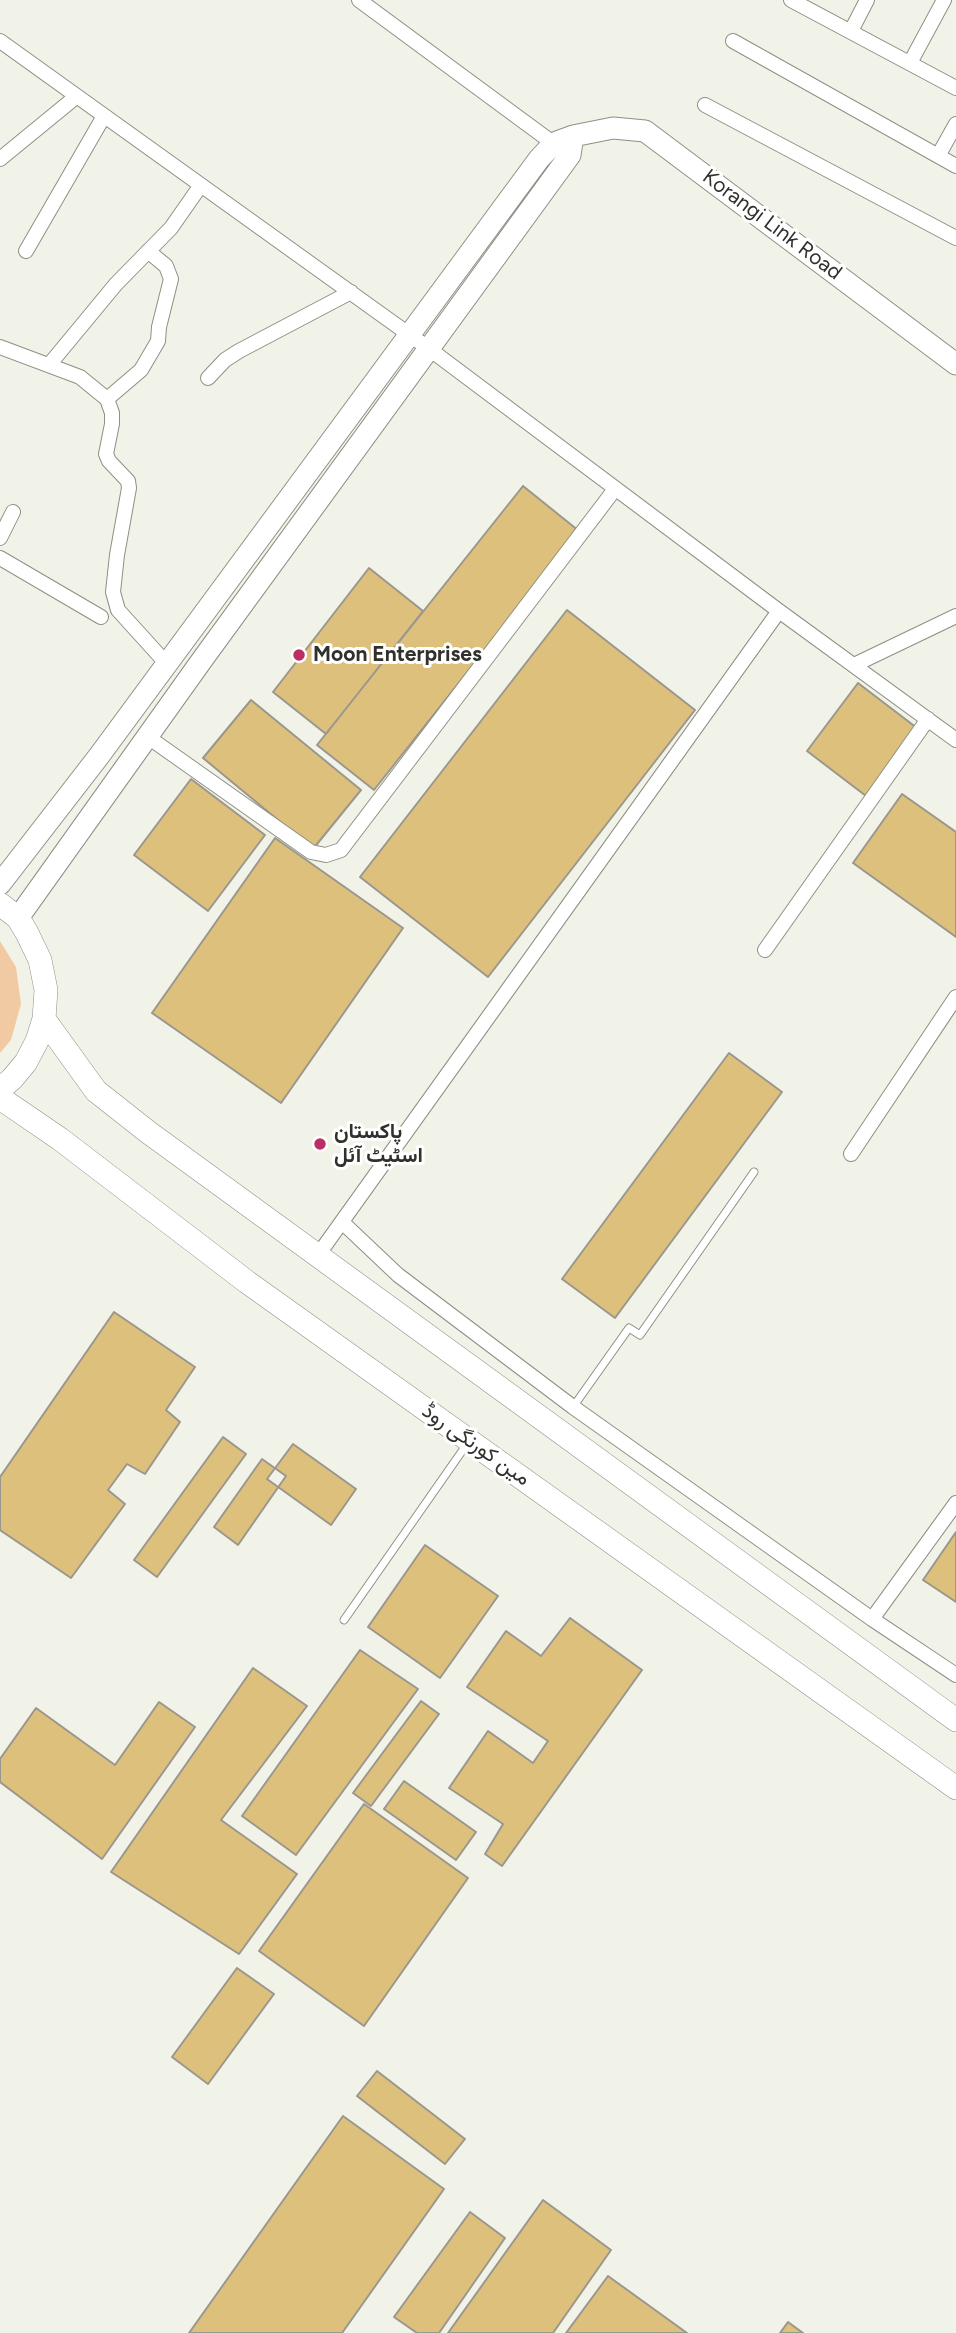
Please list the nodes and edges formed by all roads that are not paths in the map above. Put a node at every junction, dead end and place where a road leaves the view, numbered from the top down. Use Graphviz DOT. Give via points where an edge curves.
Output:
graph roads {
  1 [pos="359,0"];
  2 [pos="791,0"];
  3 [pos="867,0"];
  4 [pos="944,0"];
  5 [pos="850,32"];
  6 [pos="0,41"];
  7 [pos="733,41"];
  8 [pos="910,63"];
  9 [pos="956,88"];
  10 [pos="76,96"];
  11 [pos="705,105"];
  12 [pos="104,116"];
  13 [pos="956,124"];
  14 [pos="566,145"];
  15 [pos="938,156"];
  16 [pos="0,159"];
  17 [pos="956,166"];
  18 [pos="201,185"];
  19 [pos="956,238"];
  20 [pos="26,251"];
  21 [pos="149,251"];
  22 [pos="351,292"];
  23 [pos="410,334"];
  24 [pos="0,346"];
  25 [pos="428,348"];
  26 [pos="956,364"];
  27 [pos="49,365"];
  28 [pos="208,378"];
  29 [pos="107,399"];
  30 [pos="615,489"];
  31 [pos="13,512"];
  32 [pos="0,538"];
  33 [pos="0,558"];
  34 [pos="779,611"];
  35 [pos="956,615"];
  36 [pos="101,617"];
  37 [pos="166,663"];
  38 [pos="854,665"];
  39 [pos="928,719"];
  40 [pos="148,737"];
  41 [pos="956,740"];
  42 [pos="0,884"];
  43 [pos="9,911"];
  44 [pos="765,950"];
  45 [pos="956,997"];
  46 [pos="44,1019"];
  47 [pos="0,1089"];
  48 [pos="0,1098"];
  49 [pos="850,1154"];
  50 [pos="754,1172"];
  51 [pos="341,1222"];
  52 [pos="318,1255"];
  53 [pos="573,1407"];
  54 [pos="469,1441"];
  55 [pos="956,1503"];
  56 [pos="873,1619"];
  57 [pos="344,1620"];
  58 [pos="956,1675"];
  59 [pos="956,1720"];
  60 [pos="956,1788"];
  1 -- 14 [label="street"];
  2 -- 5 [label="street"];
  3 -- 5 [label="street"];
  4 -- 8 [label="street"];
  5 -- 8 [label="street"];
  6 -- 10 [label="street"];
  7 -- 15 [label="street"];
  8 -- 9 [label="street"];
  10 -- 12 [label="street"];
  10 -- 16 [label="street"];
  11 -- 19 [label="street"];
  12 -- 18 [label="street"];
  12 -- 20 [label="street"];
  13 -- 15 [label="street"];
  14 -- 23 [label="main road" via="539,159"];
  14 -- 25 [label="main road"];
  14 -- 26 [label="main road, Korangi Link Road" via="612,128 645,131"];
  15 -- 17 [label="street"];
  18 -- 21 [label="street"];
  18 -- 22 [label="street"];
  21 -- 27 [label="street"];
  21 -- 29 [label="street" via="166,266 171,279 158,341 141,370"];
  22 -- 23 [label="street"];
  22 -- 28 [label="street" via="239,351"];
  23 -- 25 [label="street"];
  23 -- 37 [label="main road"];
  24 -- 27 [label="street"];
  25 -- 30 [label="street"];
  25 -- 40 [label="main road"];
  27 -- 29 [label="street" via="80,377"];
  29 -- 37 [label="street" via="112,424 106,454 130,488 113,592 118,610"];
  30 -- 34 [label="street"];
  30 -- 40 [label="street" via="341,850 326,855 311,852"];
  31 -- 32 [label="street"];
  33 -- 36 [label="street"];
  34 -- 38 [label="street"];
  34 -- 51 [label="street"];
  35 -- 38 [label="street"];
  37 -- 42 [label="main road"];
  38 -- 39 [label="street"];
  39 -- 41 [label="street"];
  39 -- 44 [label="street"];
  40 -- 43 [label="main road"];
  43 -- 46 [label="main road" via="40,960 46,990"];
  45 -- 49 [label="street"];
  46 -- 47 [label="main road" via="26,1062"];
  46 -- 52 [label="main road" via="96,1091"];
  48 -- 54 [label="main road, مین کورنگی روڈ"];
  50 -- 53 [label="lane" via="640,1335 629,1328"];
  51 -- 52 [label="street"];
  51 -- 53 [label="street" via="398,1275"];
  52 -- 59 [label="main road"];
  53 -- 56 [label="street"];
  54 -- 57 [label="lane"];
  54 -- 60 [label="main road, مین کورنگی روڈ"];
  55 -- 56 [label="street"];
  56 -- 58 [label="street"];
}
